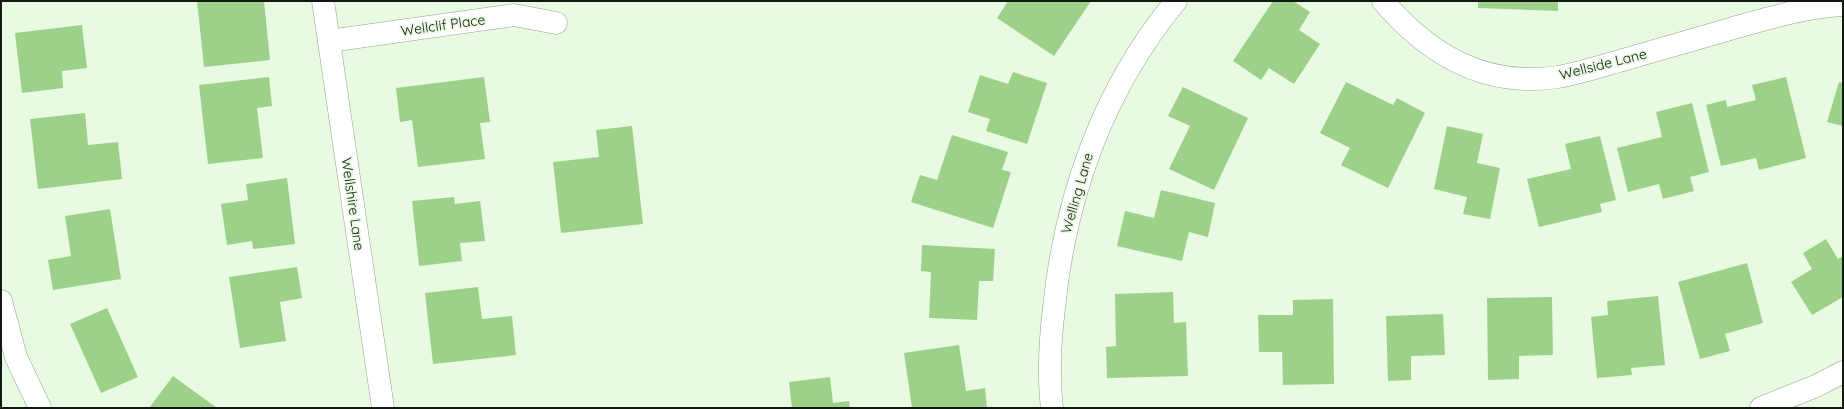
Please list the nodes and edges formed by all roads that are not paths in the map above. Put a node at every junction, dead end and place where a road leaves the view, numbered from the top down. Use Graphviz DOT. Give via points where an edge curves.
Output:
graph roads {
  1 [pos="323,1"];
  2 [pos="1176,1"];
  3 [pos="1383,1"];
  4 [pos="1843,5"];
  5 [pos="556,23"];
  6 [pos="329,41"];
  7 [pos="1,301"];
  8 [pos="1843,372"];
  9 [pos="40,408"];
  10 [pos="383,408"];
  11 [pos="1052,408"];
  12 [pos="1762,408"];
  1 -- 6 [label="street, Wellshire Lane"];
  2 -- 11 [label="street, Welling Lane" via="1143,46 1119,88 1096,135 1080,178 1062,245 1055,292 1050,357"];
  3 -- 4 [label="street, Wellside Lane" via="1423,41 1455,62 1496,75 1537,78 1558,77 1595,68 1792,12"];
  5 -- 6 [label="street, Wellclif Place" via="514,15"];
  6 -- 10 [label="street, Wellshire Lane"];
  7 -- 9 [label="street" via="16,357"];
  8 -- 12 [label="street"];
}
